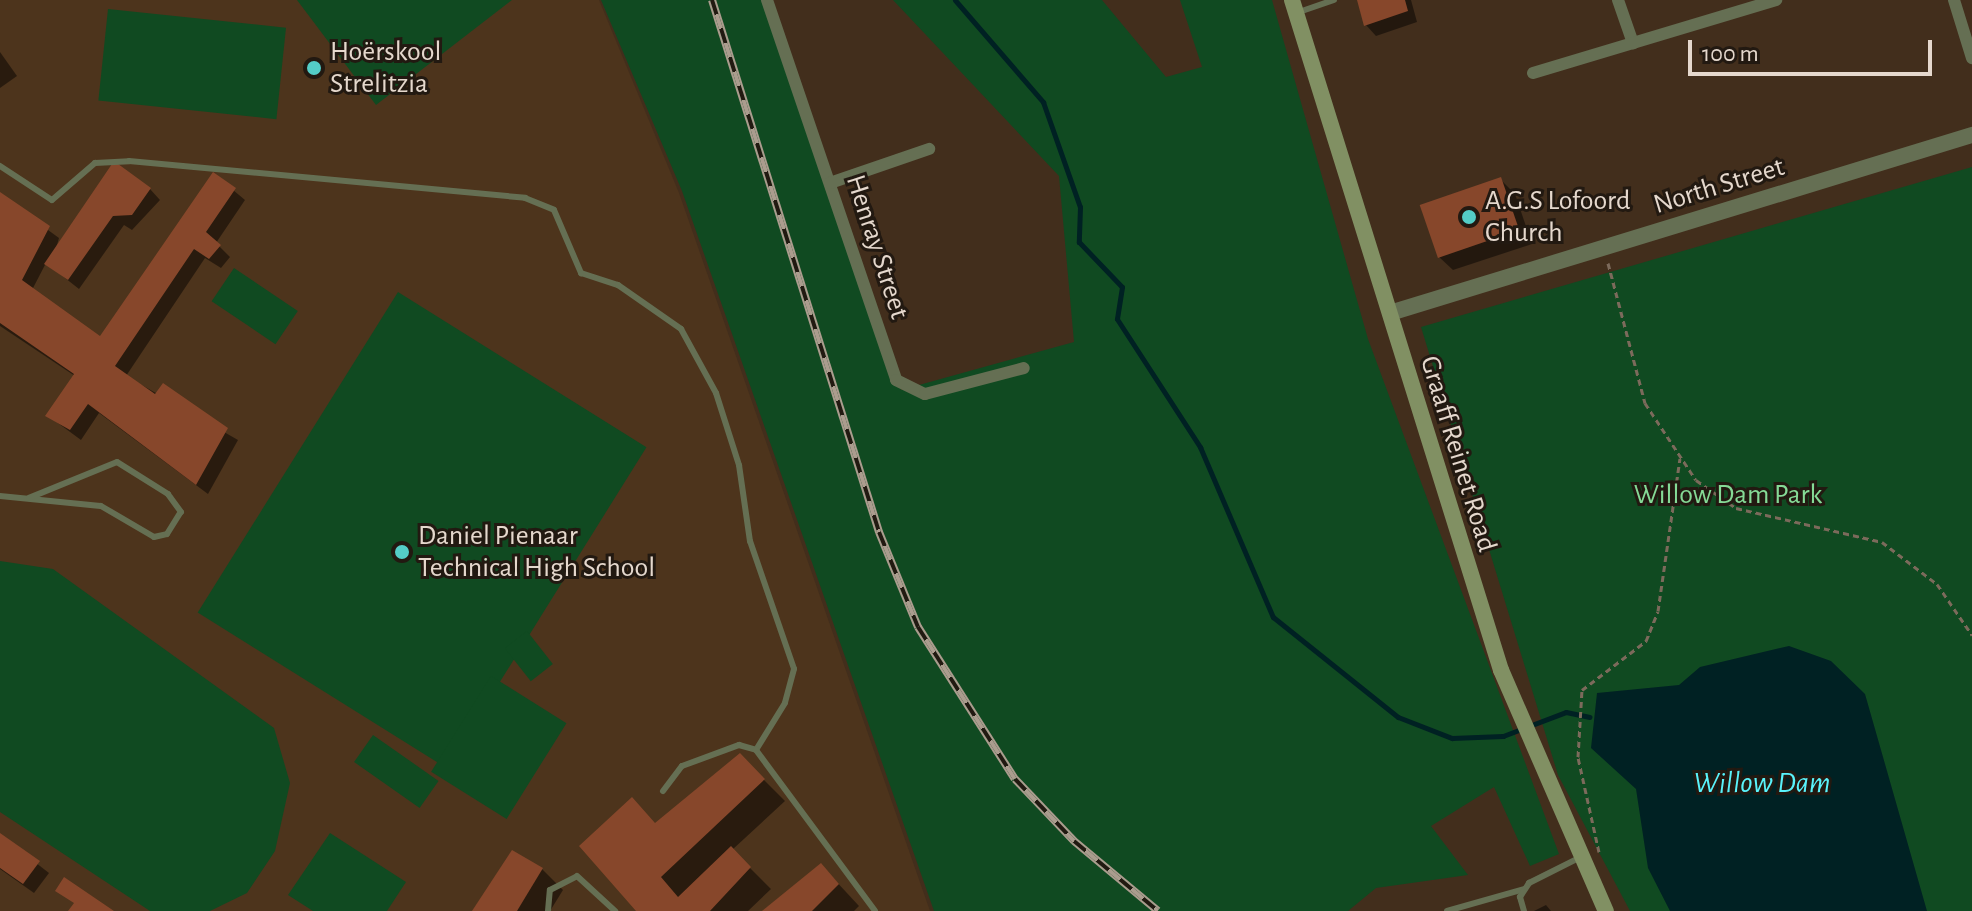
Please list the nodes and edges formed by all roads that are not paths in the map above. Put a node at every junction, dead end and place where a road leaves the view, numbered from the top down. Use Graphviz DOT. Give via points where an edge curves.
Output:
graph roads {
  1 [pos="767,0"];
  2 [pos="1334,0"];
  3 [pos="1618,0"];
  4 [pos="1776,0"];
  5 [pos="1954,0"];
  6 [pos="1294,6"];
  7 [pos="1633,43"];
  8 [pos="1972,58"];
  9 [pos="1533,73"];
  10 [pos="1972,135"];
  11 [pos="929,149"];
  12 [pos="0,166"];
  13 [pos="830,183"];
  14 [pos="1390,313"];
  15 [pos="1024,368"];
  16 [pos="0,496"];
  17 [pos="29,498"];
  18 [pos="756,750"];
  19 [pos="663,791"];
  20 [pos="1581,857"];
  21 [pos="1524,889"];
  22 [pos="548,911"];
  23 [pos="615,911"];
  24 [pos="875,911"];
  25 [pos="1447,911"];
  26 [pos="1524,911"];
  27 [pos="1606,911"];
  1 -- 13 [label="street, Henray Street"];
  2 -- 6 [label="lane"];
  3 -- 7 [label="street"];
  4 -- 7 [label="street"];
  5 -- 8 [label="street"];
  6 -- 14 [label="main road, Graaff Reinet Road"];
  7 -- 9 [label="street"];
  10 -- 14 [label="street, North Street"];
  11 -- 13 [label="street"];
  12 -- 18 [label="lane" via="52,200 95,163 129,161 525,198 554,210 581,273 618,285 681,329 716,393 739,465 750,541 794,669 785,703"];
  13 -- 15 [label="street, Henray Street" via="898,384 925,394"];
  14 -- 20 [label="main road, Graaff Reinet Road" via="1516,712"];
  16 -- 17 [label="lane"];
  17 -- 17 [label="lane" via="117,462 168,494 181,512 167,534 154,537 101,506"];
  18 -- 19 [label="lane" via="739,745 682,766"];
  18 -- 24 [label="lane"];
  20 -- 21 [label="lane"];
  20 -- 27 [label="main road, Graaff Reinet Road"];
  21 -- 25 [label="lane"];
  21 -- 26 [label="lane"];
  22 -- 23 [label="lane" via="550,890 577,876"];
}
